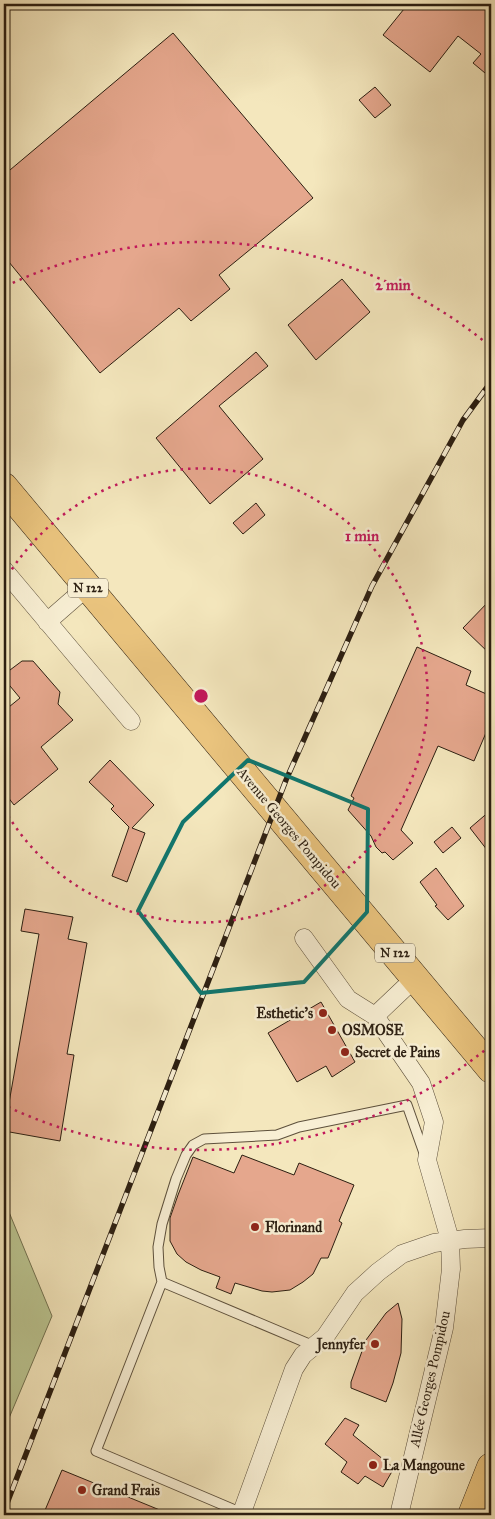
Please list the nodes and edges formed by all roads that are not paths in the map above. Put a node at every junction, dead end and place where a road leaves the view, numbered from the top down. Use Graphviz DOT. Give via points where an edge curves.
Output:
graph roads {
  1 [pos="4,487"];
  2 [pos="4,570"];
  3 [pos="87,587"];
  4 [pos="47,622"];
  5 [pos="130,722"];
  6 [pos="304,938"];
  7 [pos="415,978"];
  8 [pos="375,1016"];
  9 [pos="491,1069"];
  10 [pos="427,1160"];
  11 [pos="491,1238"];
  12 [pos="450,1240"];
  13 [pos="162,1282"];
  14 [pos="314,1346"];
  15 [pos="491,1467"];
  16 [pos="241,1514"];
  17 [pos="399,1515"];
  18 [pos="472,1515"];
  1 -- 3 [label="main road, Avenue Georges Pompidou / N 122"];
  2 -- 4 [label="street"];
  3 -- 4 [label="street"];
  3 -- 7 [label="main road, Avenue Georges Pompidou / N 122"];
  4 -- 5 [label="street"];
  6 -- 8 [label="street" via="348,999"];
  7 -- 8 [label="street"];
  7 -- 9 [label="main road, Avenue Georges Pompidou / N 122"];
  8 -- 10 [label="street" via="421,1083 434,1122"];
  10 -- 12 [label="street, Allée Georges Pompidou"];
  10 -- 13 [label="lane" via="407,1105 299,1127 277,1135 204,1138 193,1144 186,1155 167,1206 158,1247"];
  11 -- 12 [label="street"];
  12 -- 14 [label="street" via="402,1254 378,1272 356,1293 325,1337"];
  12 -- 17 [label="street, Allée Georges Pompidou" via="451,1269 444,1328"];
  13 -- 14 [label="lane"];
  13 -- 16 [label="lane" via="96,1451"];
  14 -- 16 [label="street" via="294,1369"];
  15 -- 18 [label="main road"];
}
